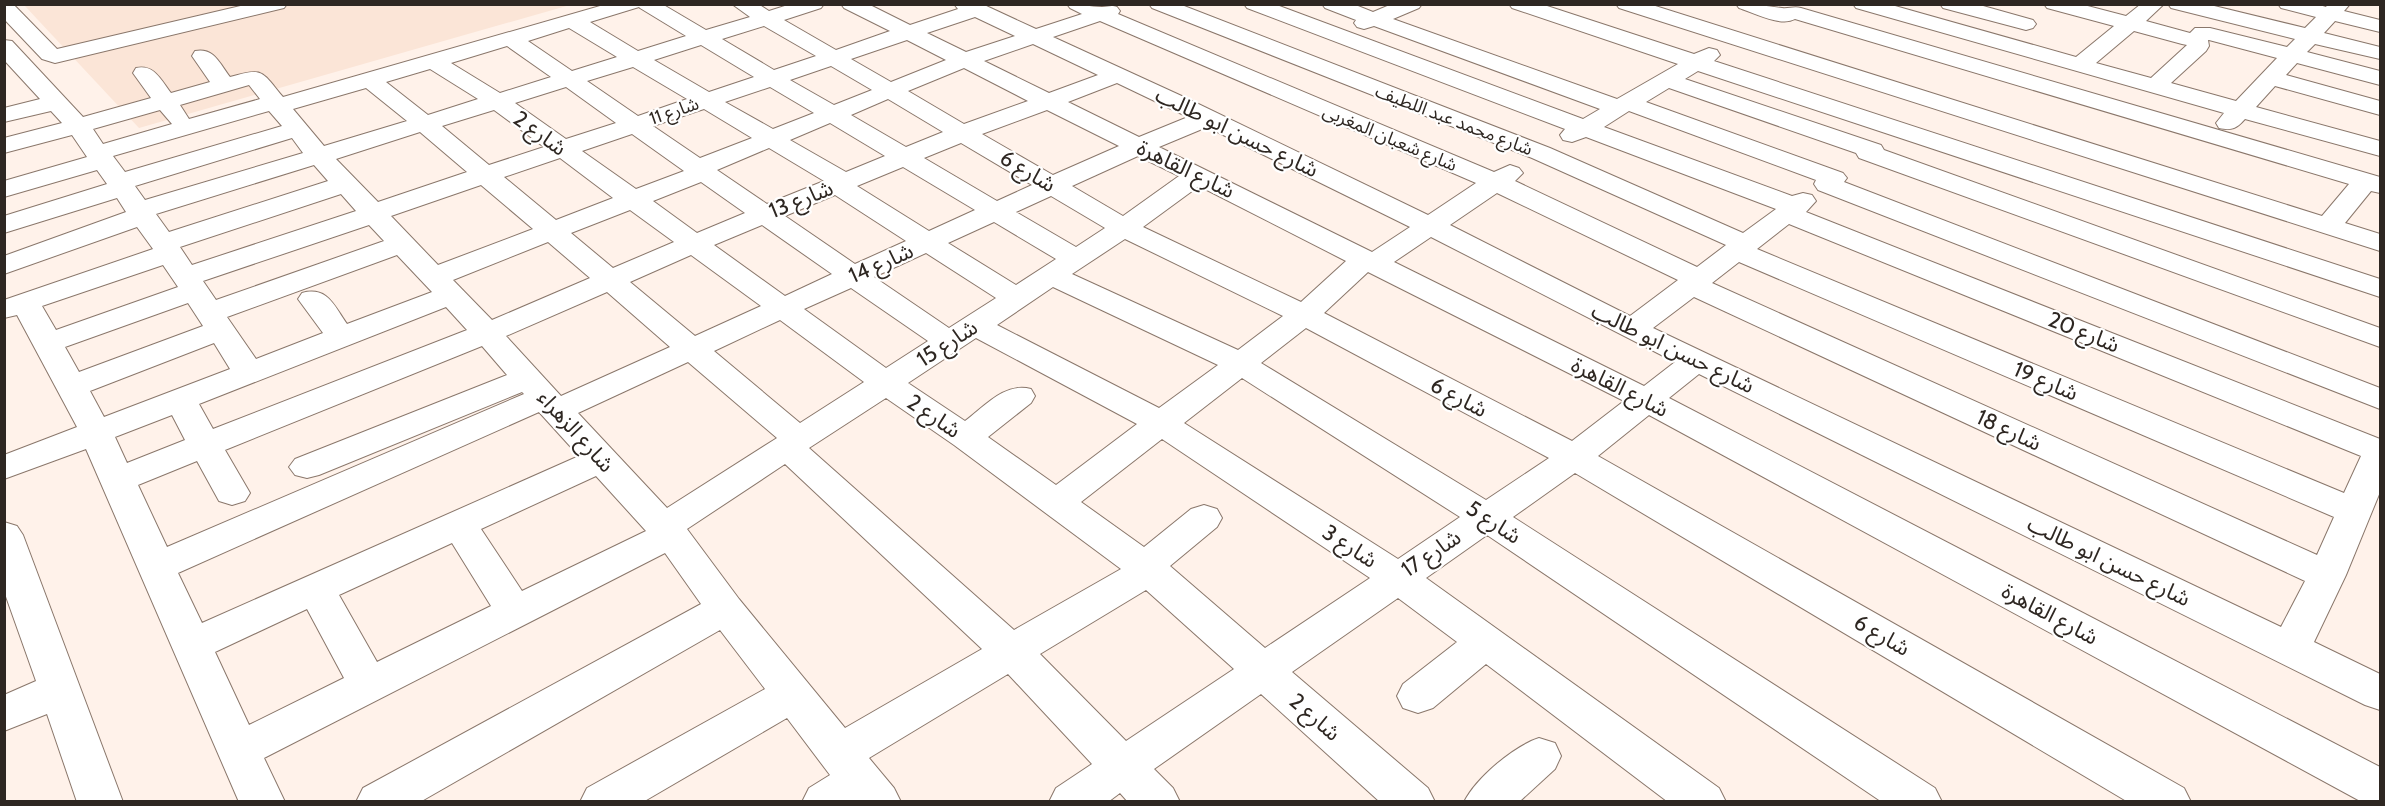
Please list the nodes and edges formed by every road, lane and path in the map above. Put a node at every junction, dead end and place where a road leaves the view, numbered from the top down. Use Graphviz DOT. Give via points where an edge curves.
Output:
graph roads {
  1 [pos="277,4"];
  2 [pos="630,4"];
  3 [pos="647,4"];
  4 [pos="813,4"];
  5 [pos="851,4"];
  6 [pos="1077,4"];
  7 [pos="1129,4"];
  8 [pos="1159,4"];
  9 [pos="1254,4"];
  10 [pos="1332,4"];
  11 [pos="1519,4"];
  12 [pos="1626,4"];
  13 [pos="1746,4"];
  14 [pos="1863,4"];
  15 [pos="1950,4"];
  16 [pos="2054,4"];
  17 [pos="2154,4"];
  18 [pos="2178,4"];
  19 [pos="2288,4"];
  20 [pos="1402,6"];
  21 [pos="4,7"];
  22 [pos="970,7"];
  23 [pos="2335,9"];
  24 [pos="2225,10"];
  25 [pos="1796,11"];
  26 [pos="755,12"];
  27 [pos="1100,15"];
  28 [pos="1373,19"];
  29 [pos="572,21"];
  30 [pos="1923,21"];
  31 [pos="2131,24"];
  32 [pos="1582,25"];
  33 [pos="2380,26"];
  34 [pos="1457,27"];
  35 [pos="1810,31"];
  36 [pos="907,32"];
  37 [pos="1334,35"];
  38 [pos="2310,36"];
  39 [pos="1035,37"];
  40 [pos="704,38"];
  41 [pos="2012,38"];
  42 [pos="511,39"];
  43 [pos="2193,39"];
  44 [pos="1740,40"];
  45 [pos="1554,41"];
  46 [pos="4,46"];
  47 [pos="1885,46"];
  48 [pos="1608,52"];
  49 [pos="2380,53"];
  50 [pos="1287,54"];
  51 [pos="2292,55"];
  52 [pos="203,56"];
  53 [pos="833,57"];
  54 [pos="636,59"];
  55 [pos="965,60"];
  56 [pos="433,61"];
  57 [pos="2080,65"];
  58 [pos="1929,67"];
  59 [pos="1982,68"];
  60 [pos="1680,72"];
  61 [pos="144,73"];
  62 [pos="1846,74"];
  63 [pos="16,75"];
  64 [pos="1118,75"];
  65 [pos="771,78"];
  66 [pos="2272,78"];
  67 [pos="2380,78"];
  68 [pos="369,79"];
  69 [pos="570,79"];
  70 [pos="1231,79"];
  71 [pos="2155,86"];
  72 [pos="891,90"];
  73 [pos="51,97"];
  74 [pos="1628,98"];
  75 [pos="1808,99"];
  76 [pos="265,100"];
  77 [pos="706,100"];
  78 [pos="1047,101"];
  79 [pos="4,102"];
  80 [pos="166,102"];
  81 [pos="497,102"];
  82 [pos="1936,102"];
  83 [pos="1195,105"];
  84 [pos="2241,110"];
  85 [pos="2362,110"];
  86 [pos="2045,111"];
  87 [pos="832,114"];
  88 [pos="4,116"];
  89 [pos="425,123"];
  90 [pos="635,124"];
  91 [pos="78,126"];
  92 [pos="186,128"];
  93 [pos="1584,128"];
  94 [pos="1900,129"];
  95 [pos="963,133"];
  96 [pos="2216,137"];
  97 [pos="772,139"];
  98 [pos="2145,142"];
  99 [pos="4,146"];
  100 [pos="1139,146"];
  101 [pos="562,149"];
  102 [pos="2380,149"];
  103 [pos="1870,152"];
  104 [pos="1540,153"];
  105 [pos="207,156"];
  106 [pos="319,156"];
  107 [pos="100,157"];
  108 [pos="904,157"];
  109 [pos="701,170"];
  110 [pos="2241,171"];
  111 [pos="485,174"];
  112 [pos="1197,175"];
  113 [pos="1830,181"];
  114 [pos="1495,182"];
  115 [pos="840,183"];
  116 [pos="2373,183"];
  117 [pos="345,184"];
  118 [pos="121,185"];
  119 [pos="1052,185"];
  120 [pos="4,189"];
  121 [pos="632,200"];
  122 [pos="1791,210"];
  123 [pos="996,211"];
  124 [pos="141,213"];
  125 [pos="373,213"];
  126 [pos="765,214"];
  127 [pos="4,225"];
  128 [pos="1430,225"];
  129 [pos="2328,226"];
  130 [pos="1124,228"];
  131 [pos="552,231"];
  132 [pos="927,242"];
  133 [pos="2380,243"];
  134 [pos="402,244"];
  135 [pos="693,244"];
  136 [pos="1742,247"];
  137 [pos="166,248"];
  138 [pos="1369,261"];
  139 [pos="4,266"];
  140 [pos="1063,267"];
  141 [pos="853,276"];
  142 [pos="610,280"];
  143 [pos="1695,282"];
  144 [pos="441,286"];
  145 [pos="2380,288"];
  146 [pos="1016,298"];
  147 [pos="313,299"];
  148 [pos="203,303"];
  149 [pos="15,306"];
  150 [pos="782,308"];
  151 [pos="1304,315"];
  152 [pos="1632,329"];
  153 [pos="487,333"];
  154 [pos="961,333"];
  155 [pos="341,337"];
  156 [pos="2380,338"];
  157 [pos="48,343"];
  158 [pos="692,349"];
  159 [pos="1696,360"];
  160 [pos="1239,363"];
  161 [pos="249,373"];
  162 [pos="886,383"];
  163 [pos="72,386"];
  164 [pos="543,395"];
  165 [pos="1019,396"];
  166 [pos="2380,399"];
  167 [pos="180,400"];
  168 [pos="1647,400"];
  169 [pos="1161,423"];
  170 [pos="96,432"];
  171 [pos="966,437"];
  172 [pos="793,443"];
  173 [pos="206,445"];
  174 [pos="2380,451"];
  175 [pos="1574,457"];
  176 [pos="601,460"];
  177 [pos="307,467"];
  178 [pos="4,468"];
  179 [pos="118,480"];
  180 [pos="232,493"];
  181 [pos="1058,502"];
  182 [pos="2354,511"];
  183 [pos="1486,517"];
  184 [pos="1204,518"];
  185 [pos="459,524"];
  186 [pos="668,530"];
  187 [pos="4,535"];
  188 [pos="157,567"];
  189 [pos="1146,568"];
  190 [pos="2327,575"];
  191 [pos="1397,577"];
  192 [pos="316,589"];
  193 [pos="725,609"];
  194 [pos="516,612"];
  195 [pos="1485,642"];
  196 [pos="192,645"];
  197 [pos="2290,649"];
  198 [pos="1011,651"];
  199 [pos="1261,670"];
  200 [pos="368,685"];
  201 [pos="60,689"];
  202 [pos="792,693"];
  203 [pos="2380,693"];
  204 [pos="1418,696"];
  205 [pos="4,714"];
  206 [pos="239,750"];
  207 [pos="1539,756"];
  208 [pos="1122,766"];
  209 [pos="851,784"];
  210 [pos="2380,789"];
  211 [pos="100,801"];
  212 [pos="262,801"];
  213 [pos="379,801"];
  214 [pos="603,801"];
  215 [pos="1072,801"];
  216 [pos="1157,801"];
  217 [pos="1412,801"];
  218 [pos="1487,801"];
  219 [pos="1703,801"];
  220 [pos="1919,801"];
  221 [pos="2168,801"];
  1 -- 21 [label="street" via="55,56"];
  2 -- 29 [label="street"];
  3 -- 40 [label="street, شارع 5"];
  4 -- 26 [label="street"];
  5 -- 36 [label="street, شارع القاهرة"];
  6 -- 27 [label="street, شارع شعبان المغربى"];
  7 -- 27 [label="street"];
  8 -- 50 [label="street, شارع محمد عبد اللطيف"];
  9 -- 37 [label="street, شارع 20"];
  10 -- 28 [label="street"];
  11 -- 32 [label="street"];
  12 -- 44 [label="street"];
  13 -- 25 [label="street"];
  14 -- 30 [label="street"];
  15 -- 30 [label="street"];
  15 -- 41 [label="street"];
  16 -- 31 [label="street"];
  16 -- 41 [label="street"];
  17 -- 31 [label="street"];
  18 -- 24 [label="street"];
  19 -- 23 [label="street"];
  20 -- 28 [label="street"];
  20 -- 34 [label="street"];
  22 -- 36 [label="street, شارع 11"];
  22 -- 39 [label="street, شارع حسن ابو طالب"];
  23 -- 33 [label="street"];
  23 -- 38 [label="street"];
  24 -- 38 [label="street"];
  25 -- 44 [label="street"];
  25 -- 47 [label="street"];
  26 -- 40 [label="street"];
  26 -- 53 [label="street, شارع 6"];
  27 -- 39 [label="street"];
  27 -- 70 [label="street, شارع شعبان المغربى"];
  28 -- 37 [label="street"];
  28 -- 74 [label="street"];
  29 -- 42 [label="street"];
  29 -- 54 [label="street"];
  30 -- 41 [label="street"];
  30 -- 47 [label="street"];
  31 -- 43 [label="street"];
  31 -- 57 [label="street"];
  32 -- 45 [label="street"];
  32 -- 60 [label="street"];
  35 -- 47 [label="street"];
  36 -- 53 [label="street, شارع 11"];
  36 -- 55 [label="street, شارع القاهرة"];
  37 -- 50 [label="street"];
  37 -- 93 [label="street, شارع 20"];
  38 -- 49 [label="street"];
  38 -- 51 [label="street"];
  39 -- 55 [label="street"];
  39 -- 64 [label="street, شارع حسن ابو طالب"];
  40 -- 54 [label="street"];
  40 -- 65 [label="street, شارع 5"];
  41 -- 57 [label="street"];
  41 -- 59 [label="street"];
  42 -- 56 [label="street"];
  42 -- 69 [label="street, شارع 3"];
  43 -- 51 [label="street" via="2206,33"];
  43 -- 71 [label="street" via="2198,46"];
  44 -- 60 [label="street"];
  44 -- 62 [label="street"];
  46 -- 63 [label="street"];
  47 -- 58 [label="street"];
  47 -- 59 [label="street"];
  47 -- 62 [label="street"];
  48 -- 60 [label="street"];
  50 -- 70 [label="street"];
  50 -- 104 [label="street, شارع محمد عبد اللطيف"];
  51 -- 66 [label="street"];
  51 -- 67 [label="street"];
  52 -- 76 [label="street, شارع الزهراء"];
  53 -- 65 [label="street, شارع 11"];
  53 -- 72 [label="street, شارع 6"];
  54 -- 69 [label="street"];
  54 -- 77 [label="street"];
  55 -- 72 [label="street"];
  55 -- 78 [label="street, شارع القاهرة"];
  56 -- 68 [label="street"];
  56 -- 81 [label="street, شارع 2"];
  57 -- 71 [label="street"];
  59 -- 82 [label="street"];
  59 -- 86 [label="street"];
  60 -- 74 [label="street"];
  60 -- 75 [label="street"];
  60 -- 103 [label="street"];
  61 -- 80 [label="street"];
  62 -- 75 [label="street"];
  62 -- 82 [label="street"];
  63 -- 73 [label="street"];
  64 -- 78 [label="street, شارع 13"];
  64 -- 83 [label="street, شارع حسن ابو طالب"];
  65 -- 77 [label="street, شارع 11"];
  65 -- 87 [label="street, شارع 5"];
  66 -- 84 [label="street"];
  66 -- 85 [label="street"];
  68 -- 76 [label="street"];
  68 -- 89 [label="street"];
  69 -- 81 [label="street"];
  69 -- 90 [label="street, شارع 3"];
  70 -- 114 [label="street, شارع شعبان المغربى"];
  71 -- 84 [label="street"];
  72 -- 87 [label="street"];
  72 -- 95 [label="street, شارع 6"];
  73 -- 79 [label="street"];
  73 -- 88 [label="street"];
  73 -- 91 [label="street"];
  74 -- 93 [label="street"];
  74 -- 113 [label="street"];
  75 -- 94 [label="street"];
  76 -- 80 [label="street"];
  76 -- 92 [label="street"];
  76 -- 105 [label="street"];
  76 -- 106 [label="street, شارع الزهراء"];
  77 -- 90 [label="street, شارع 11"];
  77 -- 97 [label="street"];
  78 -- 95 [label="street, شارع 13"];
  78 -- 100 [label="street, شارع القاهرة"];
  80 -- 91 [label="street"];
  80 -- 92 [label="street"];
  81 -- 89 [label="street"];
  81 -- 101 [label="street, شارع 2"];
  82 -- 86 [label="street"];
  82 -- 94 [label="street"];
  83 -- 100 [label="street, شارع 14"];
  83 -- 128 [label="street, شارع حسن ابو طالب"];
  84 -- 96 [label="street"];
  84 -- 102 [label="street"];
  86 -- 98 [label="street"];
  86 -- 98 [label="street"];
  87 -- 97 [label="street"];
  87 -- 108 [label="street, شارع 5"];
  89 -- 106 [label="street"];
  89 -- 111 [label="street"];
  90 -- 101 [label="street, شارع 11"];
  90 -- 109 [label="street, شارع 3"];
  91 -- 99 [label="street"];
  91 -- 107 [label="street"];
  92 -- 105 [label="street"];
  92 -- 107 [label="street"];
  93 -- 104 [label="street"];
  93 -- 122 [label="street, شارع 20"];
  94 -- 103 [label="street"];
  94 -- 145 [label="street"];
  95 -- 108 [label="street, شارع 13"];
  95 -- 119 [label="street, شارع 6"];
  96 -- 98 [label="street"];
  96 -- 110 [label="street"];
  97 -- 109 [label="street"];
  97 -- 115 [label="street"];
  98 -- 110 [label="street"];
  100 -- 112 [label="street, شارع القاهرة"];
  100 -- 119 [label="street, شارع 14"];
  101 -- 111 [label="street, شارع 11"];
  101 -- 121 [label="street, شارع 2"];
  103 -- 113 [label="street"];
  103 -- 156 [label="street"];
  104 -- 114 [label="street"];
  104 -- 136 [label="street, شارع محمد عبد اللطيف"];
  105 -- 118 [label="street"];
  106 -- 117 [label="street, شارع الزهراء"];
  106 -- 124 [label="street"];
  107 -- 118 [label="street"];
  107 -- 120 [label="street"];
  108 -- 115 [label="street, شارع 13"];
  108 -- 123 [label="street, شارع 5"];
  109 -- 121 [label="street"];
  109 -- 126 [label="street, شارع 3"];
  110 -- 116 [label="street"];
  110 -- 129 [label="street"];
  111 -- 125 [label="street, شارع 11"];
  111 -- 131 [label="street"];
  112 -- 130 [label="street, شارع 15"];
  112 -- 138 [label="street, شارع القاهرة"];
  113 -- 122 [label="street"];
  113 -- 166 [label="street"];
  114 -- 128 [label="street"];
  114 -- 143 [label="street, شارع شعبان المغربى"];
  115 -- 126 [label="street, شارع 13"];
  115 -- 132 [label="street"];
  116 -- 129 [label="street"];
  117 -- 125 [label="street, شارع الزهراء"];
  117 -- 137 [label="street"];
  118 -- 124 [label="street"];
  118 -- 127 [label="street"];
  119 -- 123 [label="street, شارع 14"];
  119 -- 130 [label="street, شارع 6"];
  121 -- 131 [label="street"];
  121 -- 135 [label="street, شارع 2"];
  122 -- 136 [label="street"];
  122 -- 174 [label="street, شارع 20"];
  123 -- 132 [label="street, شارع 14"];
  123 -- 140 [label="street, شارع 5"];
  124 -- 137 [label="street"];
  124 -- 139 [label="street"];
  125 -- 134 [label="street, شارع الزهراء"];
  125 -- 148 [label="street, شارع 11"];
  126 -- 135 [label="street, شارع 13"];
  126 -- 141 [label="street, شارع 3"];
  128 -- 138 [label="street"];
  128 -- 152 [label="street, شارع حسن ابو طالب"];
  129 -- 133 [label="street"];
  130 -- 140 [label="street, شارع 15"];
  130 -- 151 [label="street, شارع 6"];
  131 -- 142 [label="street"];
  131 -- 144 [label="street"];
  132 -- 141 [label="street, شارع 14"];
  132 -- 146 [label="street"];
  134 -- 144 [label="street, شارع الزهراء"];
  134 -- 148 [label="street"];
  135 -- 142 [label="street, شارع 13"];
  135 -- 150 [label="street, شارع 2"];
  136 -- 143 [label="street"];
  136 -- 182 [label="street, شارع 19"];
  137 -- 148 [label="street"];
  137 -- 149 [label="street"];
  138 -- 151 [label="street"];
  138 -- 168 [label="street, شارع القاهرة"];
  140 -- 146 [label="street, شارع 15"];
  140 -- 160 [label="street, شارع 5"];
  141 -- 150 [label="street, شارع 14"];
  141 -- 154 [label="street, شارع 3"];
  142 -- 153 [label="street, شارع 13"];
  142 -- 158 [label="street"];
  143 -- 152 [label="street"];
  143 -- 190 [label="street, شارع 18"];
  144 -- 153 [label="street, شارع الزهراء"];
  144 -- 155 [label="street"];
  146 -- 154 [label="street, شارع 15"];
  147 -- 155 [label="street"];
  148 -- 157 [label="street"];
  148 -- 161 [label="street"];
  148 -- 163 [label="street"];
  149 -- 157 [label="street"];
  150 -- 158 [label="street, شارع 14"];
  150 -- 162 [label="street, شارع 2"];
  151 -- 160 [label="street"];
  151 -- 175 [label="street, شارع 6"];
  152 -- 159 [label="street, شارع حسن ابو طالب"];
  153 -- 164 [label="street, شارع الزهراء"];
  153 -- 173 [label="street, شارع 13"];
  154 -- 162 [label="street, شارع 15"];
  154 -- 169 [label="street, شارع 3"];
  155 -- 161 [label="street"];
  157 -- 163 [label="street"];
  158 -- 164 [label="street, شارع 14"];
  158 -- 172 [label="street"];
  159 -- 168 [label="street, شارع 17"];
  159 -- 197 [label="street, شارع حسن ابو طالب"];
  160 -- 169 [label="street"];
  160 -- 183 [label="street, شارع 5"];
  161 -- 167 [label="street"];
  162 -- 171 [label="street, شارع 2"];
  162 -- 172 [label="street, شارع 15"];
  163 -- 170 [label="street"];
  164 -- 176 [label="street, شارع الزهراء"];
  164 -- 177 [label="street"];
  164 -- 188 [label="street"];
  165 -- 171 [label="street"];
  167 -- 170 [label="street"];
  167 -- 173 [label="street"];
  168 -- 175 [label="street, شارع 17"];
  168 -- 210 [label="street, شارع القاهرة"];
  169 -- 181 [label="street"];
  169 -- 191 [label="street, شارع 3"];
  170 -- 178 [label="street"];
  170 -- 179 [label="street"];
  171 -- 181 [label="street, شارع 2"];
  172 -- 186 [label="street, شارع 15"];
  172 -- 198 [label="street"];
  173 -- 179 [label="street, شارع 13"];
  173 -- 180 [label="street"];
  174 -- 182 [label="street"];
  175 -- 183 [label="street, شارع 17"];
  175 -- 221 [label="street, شارع 6"];
  176 -- 185 [label="street"];
  176 -- 186 [label="street, شارع الزهراء"];
  179 -- 188 [label="street"];
  181 -- 189 [label="street, شارع 2"];
  182 -- 190 [label="street"];
  183 -- 191 [label="street, شارع 17"];
  183 -- 220 [label="street, شارع 5"];
  184 -- 189 [label="street"];
  185 -- 192 [label="street"];
  185 -- 194 [label="street"];
  186 -- 193 [label="street, شارع الزهراء"];
  186 -- 194 [label="street, شارع 15"];
  187 -- 201 [label="street"];
  188 -- 196 [label="street"];
  189 -- 198 [label="street"];
  189 -- 199 [label="street, شارع 2"];
  190 -- 197 [label="street"];
  191 -- 195 [label="street, شارع 3"];
  191 -- 199 [label="street, شارع 17"];
  192 -- 196 [label="street"];
  192 -- 200 [label="street"];
  193 -- 202 [label="street, شارع الزهراء"];
  193 -- 213 [label="street"];
  194 -- 200 [label="street, شارع 15"];
  195 -- 204 [label="street"];
  195 -- 219 [label="street, شارع 3"];
  196 -- 206 [label="street"];
  197 -- 203 [label="street, شارع حسن ابو طالب"];
  198 -- 208 [label="street"];
  198 -- 209 [label="street"];
  199 -- 208 [label="street, شارع 17"];
  199 -- 217 [label="street, شارع 2"];
  200 -- 206 [label="street, شارع 15"];
  201 -- 205 [label="street"];
  201 -- 211 [label="street"];
  202 -- 209 [label="street, شارع الزهراء"];
  202 -- 214 [label="street"];
  206 -- 212 [label="street"];
  207 -- 218 [label="street"];
  208 -- 215 [label="street, شارع 17"];
  208 -- 216 [label="street"];
}
